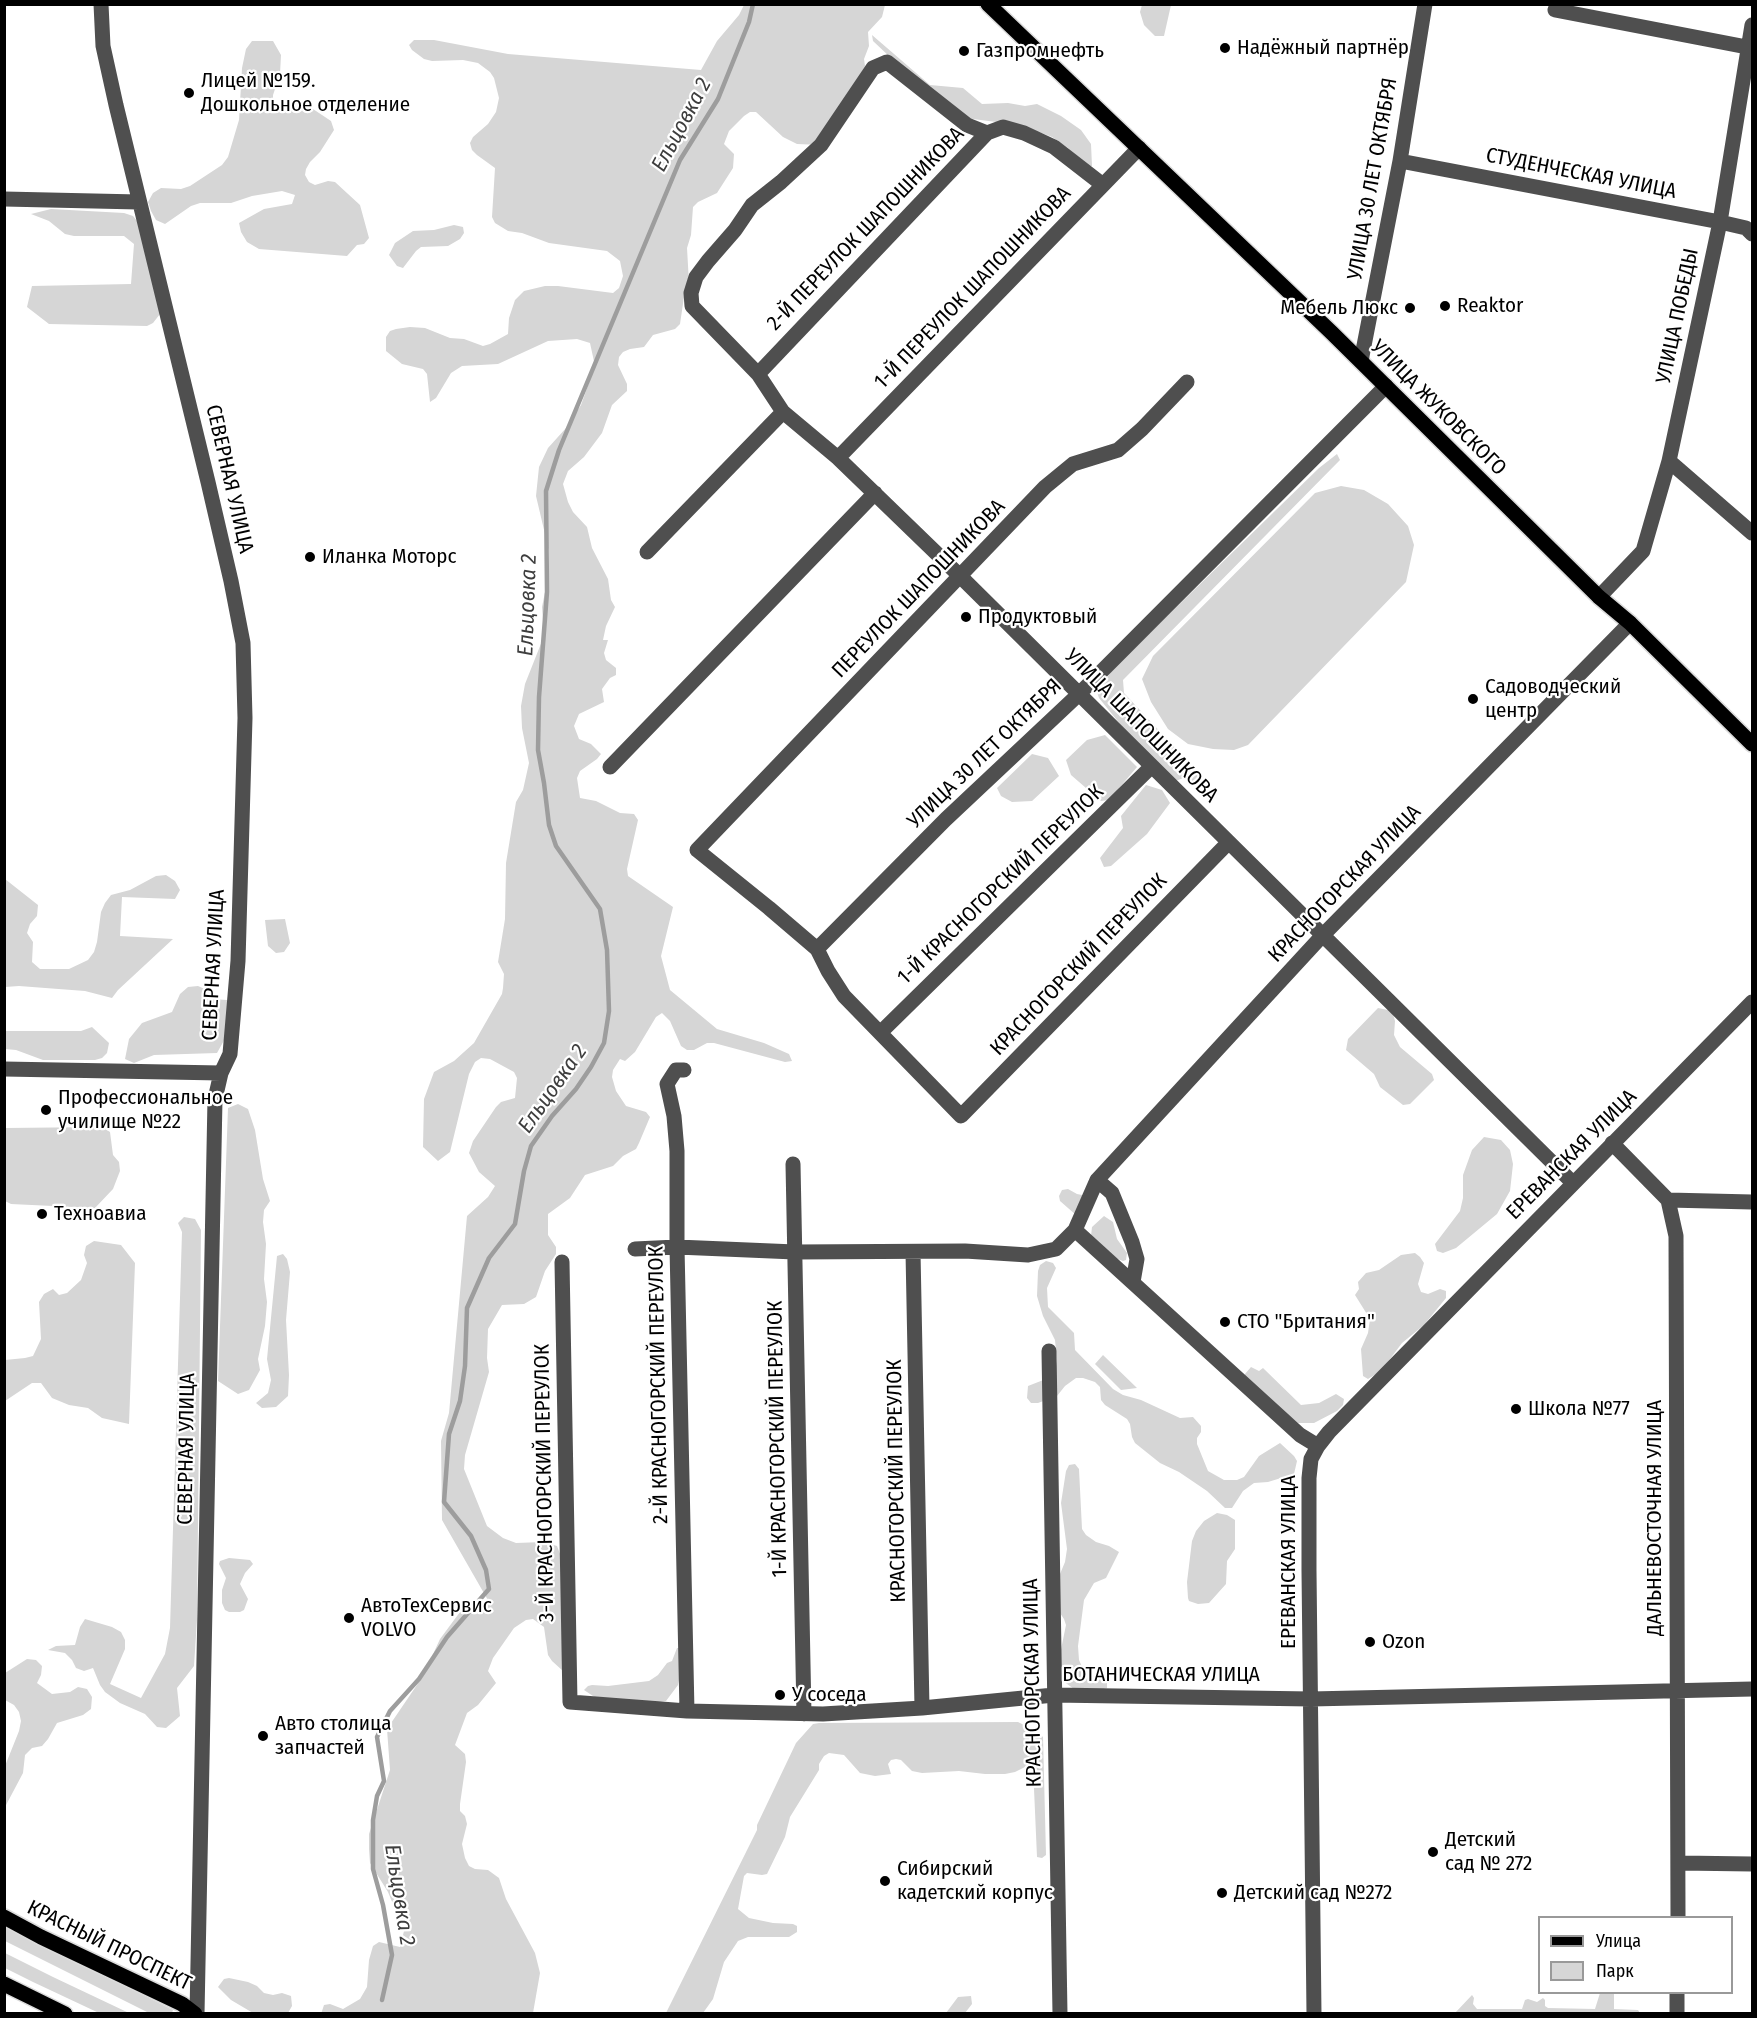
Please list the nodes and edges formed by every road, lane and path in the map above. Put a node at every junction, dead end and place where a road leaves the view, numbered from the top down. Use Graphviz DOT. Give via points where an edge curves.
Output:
graph roads {
  1 [pos="101,4"];
  2 [pos="988,4"];
  3 [pos="1425,4"];
  4 [pos="1555,10"];
  5 [pos="1752,25"];
  6 [pos="1751,47"];
  7 [pos="987,133"];
  8 [pos="1139,148"];
  9 [pos="1400,161"];
  10 [pos="1103,185"];
  11 [pos="4,199"];
  12 [pos="139,202"];
  13 [pos="1720,222"];
  14 [pos="1752,234"];
  15 [pos="1361,361"];
  16 [pos="758,374"];
  17 [pos="1187,382"];
  18 [pos="1386,386"];
  19 [pos="783,412"];
  20 [pos="838,458"];
  21 [pos="1669,461"];
  22 [pos="875,493"];
  23 [pos="1752,533"];
  24 [pos="647,552"];
  25 [pos="961,577"];
  26 [pos="1599,597"];
  27 [pos="1630,623"];
  28 [pos="1079,694"];
  29 [pos="1752,744"];
  30 [pos="610,767"];
  31 [pos="1151,767"];
  32 [pos="1227,843"];
  33 [pos="1322,936"];
  34 [pos="817,950"];
  35 [pos="1752,1002"];
  36 [pos="880,1033"];
  37 [pos="4,1069"];
  38 [pos="684,1071"];
  39 [pos="221,1073"];
  40 [pos="1612,1143"];
  41 [pos="793,1164"];
  42 [pos="1097,1180"];
  43 [pos="1573,1183"];
  44 [pos="1668,1200"];
  45 [pos="1752,1202"];
  46 [pos="1075,1230"];
  47 [pos="677,1247"];
  48 [pos="635,1249"];
  49 [pos="795,1252"];
  50 [pos="913,1252"];
  51 [pos="562,1262"];
  52 [pos="1133,1282"];
  53 [pos="1049,1352"];
  54 [pos="1318,1446"];
  55 [pos="1752,1689"];
  56 [pos="1676,1690"];
  57 [pos="1054,1695"];
  58 [pos="1311,1699"];
  59 [pos="570,1702"];
  60 [pos="922,1708"];
  61 [pos="687,1711"];
  62 [pos="804,1713"];
  63 [pos="1680,1863"];
  64 [pos="1752,1864"];
  65 [pos="1678,1916"];
  66 [pos="4,1917"];
  67 [pos="4,1984"];
  68 [pos="1677,1994"];
  69 [pos="65,2013"];
  70 [pos="196,2013"];
  71 [pos="1060,2013"];
  72 [pos="1314,2013"];
  73 [pos="1677,2013"];
  1 -- 12 [label="street, СЕВЕРНАЯ УЛИЦА" via="103,46"];
  2 -- 8 [label="main road, УЛИЦА ЖУКОВСКОГО"];
  3 -- 9 [label="street, УЛИЦА 30 ЛЕТ ОКТЯБРЯ"];
  4 -- 6 [label="street"];
  5 -- 6 [label="street, УЛИЦА ПОБЕДЫ"];
  6 -- 13 [label="street, УЛИЦА ПОБЕДЫ"];
  7 -- 10 [label="street, 2-Й ПЕРЕУЛОК ШАПОШНИКОВА" via="1003,127 1024,133 1054,147"];
  7 -- 16 [label="street, 2-Й ПЕРЕУЛОК ШАПОШНИКОВА"];
  7 -- 16 [label="street, УЛИЦА ШАПОШНИКОВА" via="967,125 887,62 873,68 821,145 752,205 696,277 692,306"];
  8 -- 10 [label="street, 1-Й ПЕРЕУЛОК ШАПОШНИКОВА"];
  8 -- 15 [label="main road, УЛИЦА ЖУКОВСКОГО"];
  9 -- 13 [label="street, СТУДЕНЧЕСКАЯ УЛИЦА"];
  9 -- 15 [label="street, УЛИЦА 30 ЛЕТ ОКТЯБРЯ"];
  10 -- 20 [label="street, 1-Й ПЕРЕУЛОК ШАПОШНИКОВА"];
  11 -- 12 [label="street"];
  12 -- 39 [label="street, СЕВЕРНАЯ УЛИЦА" via="211,493 243,643 245,718 238,961 230,1054"];
  13 -- 14 [label="street, СТУДЕНЧЕСКАЯ УЛИЦА" via="1746,228"];
  13 -- 21 [label="street, УЛИЦА ПОБЕДЫ"];
  15 -- 18 [label="main road, УЛИЦА ЖУКОВСКОГО"];
  16 -- 19 [label="street, УЛИЦА ШАПОШНИКОВА"];
  17 -- 25 [label="street, ПЕРЕУЛОК ШАПОШНИКОВА" via="1118,450 1073,464 1064,471"];
  18 -- 26 [label="main road, УЛИЦА ЖУКОВСКОГО"];
  18 -- 28 [label="street, УЛИЦА 30 ЛЕТ ОКТЯБРЯ"];
  19 -- 20 [label="street, УЛИЦА ШАПОШНИКОВА"];
  19 -- 24 [label="street"];
  20 -- 22 [label="street, УЛИЦА ШАПОШНИКОВА"];
  21 -- 23 [label="street"];
  21 -- 26 [label="street, УЛИЦА ПОБЕДЫ" via="1643,551"];
  22 -- 25 [label="street, УЛИЦА ШАПОШНИКОВА"];
  22 -- 30 [label="street"];
  25 -- 28 [label="street, УЛИЦА ШАПОШНИКОВА"];
  25 -- 34 [label="street, ПЕРЕУЛОК ШАПОШНИКОВА" via="697,850"];
  26 -- 27 [label="main road, УЛИЦА ЖУКОВСКОГО"];
  27 -- 29 [label="main road, УЛИЦА ЖУКОВСКОГО"];
  27 -- 33 [label="street, КРАСНОГОРСКАЯ УЛИЦА"];
  28 -- 31 [label="street, УЛИЦА ШАПОШНИКОВА"];
  28 -- 34 [label="street, УЛИЦА 30 ЛЕТ ОКТЯБРЯ" via="946,819"];
  31 -- 32 [label="street, УЛИЦА ШАПОШНИКОВА"];
  31 -- 36 [label="street, 1-Й КРАСНОГОРСКИЙ ПЕРЕУЛОК"];
  32 -- 33 [label="street, УЛИЦА ШАПОШНИКОВА"];
  32 -- 36 [label="street, КРАСНОГОРСКИЙ ПЕРЕУЛОК" via="961,1116"];
  33 -- 42 [label="street, КРАСНОГОРСКАЯ УЛИЦА"];
  33 -- 43 [label="street, УЛИЦА ШАПОШНИКОВА"];
  34 -- 36 [label="street" via="844,996"];
  35 -- 40 [label="street, ЕРЕВАНСКАЯ УЛИЦА"];
  37 -- 39 [label="street"];
  38 -- 47 [label="street, 2-Й КРАСНОГОРСКИЙ ПЕРЕУЛОК" via="676,1070 667,1083 677,1151"];
  39 -- 70 [label="street, СЕВЕРНАЯ УЛИЦА" via="215,1099"];
  40 -- 43 [label="street, ЕРЕВАНСКАЯ УЛИЦА"];
  40 -- 44 [label="street"];
  41 -- 49 [label="street, 1-Й КРАСНОГОРСКИЙ ПЕРЕУЛОК"];
  42 -- 46 [label="street, КРАСНОГОРСКАЯ УЛИЦА"];
  42 -- 52 [label="street" via="1112,1193 1132,1242 1137,1259"];
  43 -- 54 [label="street, ЕРЕВАНСКАЯ УЛИЦА"];
  44 -- 45 [label="street"];
  44 -- 56 [label="street, ДАЛЬНЕВОСТОЧНАЯ УЛИЦА" via="1676,1236"];
  46 -- 50 [label="street" via="1056,1249 1028,1255"];
  46 -- 52 [label="street"];
  47 -- 48 [label="street"];
  47 -- 49 [label="street"];
  47 -- 61 [label="street, 2-Й КРАСНОГОРСКИЙ ПЕРЕУЛОК"];
  49 -- 50 [label="street"];
  49 -- 62 [label="street, 1-Й КРАСНОГОРСКИЙ ПЕРЕУЛОК"];
  50 -- 60 [label="street, КРАСНОГОРСКИЙ ПЕРЕУЛОК"];
  51 -- 59 [label="street, 3-Й КРАСНОГОРСКИЙ ПЕРЕУЛОК"];
  52 -- 54 [label="street"];
  53 -- 57 [label="street, КРАСНОГОРСКАЯ УЛИЦА"];
  54 -- 58 [label="street, ЕРЕВАНСКАЯ УЛИЦА" via="1309,1478"];
  55 -- 56 [label="street, БОТАНИЧЕСКАЯ УЛИЦА"];
  56 -- 58 [label="street, БОТАНИЧЕСКАЯ УЛИЦА"];
  56 -- 63 [label="street, ДАЛЬНЕВОСТОЧНАЯ УЛИЦА"];
  57 -- 58 [label="street, БОТАНИЧЕСКАЯ УЛИЦА"];
  57 -- 60 [label="street, БОТАНИЧЕСКАЯ УЛИЦА"];
  57 -- 71 [label="street, КРАСНОГОРСКАЯ УЛИЦА"];
  58 -- 72 [label="street, ЕРЕВАНСКАЯ УЛИЦА"];
  59 -- 61 [label="street, БОТАНИЧЕСКАЯ УЛИЦА"];
  60 -- 62 [label="street, БОТАНИЧЕСКАЯ УЛИЦА"];
  61 -- 62 [label="street, БОТАНИЧЕСКАЯ УЛИЦА"];
  63 -- 64 [label="street"];
  63 -- 65 [label="street, ДАЛЬНЕВОСТОЧНАЯ УЛИЦА"];
  66 -- 70 [label="main road, КРАСНЫЙ ПРОСПЕКТ"];
  67 -- 69 [label="main road"];
  68 -- 73 [label="street"];
}
